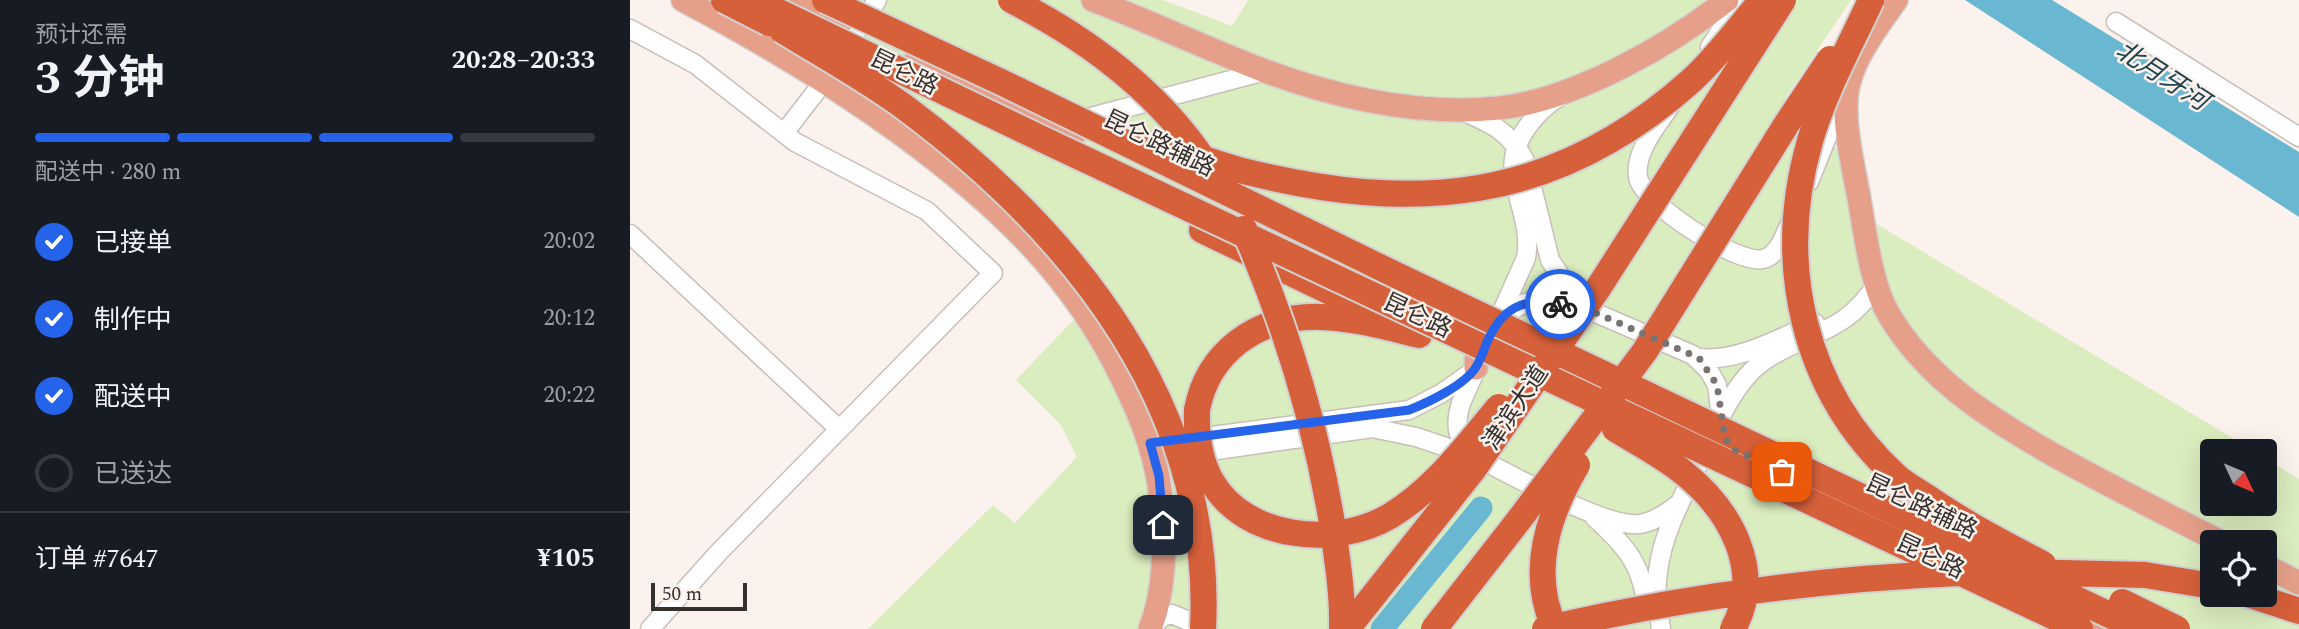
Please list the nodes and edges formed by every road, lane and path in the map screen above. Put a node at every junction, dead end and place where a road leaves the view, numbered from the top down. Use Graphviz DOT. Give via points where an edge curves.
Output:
graph roads {
  1 [pos="684,0"];
  2 [pos="724,0"];
  3 [pos="754,0"];
  4 [pos="774,0"];
  5 [pos="797,0"];
  6 [pos="825,0"];
  7 [pos="877,0"];
  8 [pos="1010,0"];
  9 [pos="1093,0"];
  10 [pos="1727,0"];
  11 [pos="1741,0"];
  12 [pos="1762,0"];
  13 [pos="1783,0"];
  14 [pos="1870,0"];
  15 [pos="1896,0"];
  16 [pos="2116,22"];
  17 [pos="778,27"];
  18 [pos="630,29"];
  19 [pos="855,33"];
  20 [pos="1265,71"];
  21 [pos="825,80"];
  22 [pos="1001,82"];
  23 [pos="1848,84"];
  24 [pos="1571,89"];
  25 [pos="1461,110"];
  26 [pos="1061,126"];
  27 [pos="783,134"];
  28 [pos="2299,137"];
  29 [pos="1516,145"];
  30 [pos="630,234"];
  31 [pos="1877,283"];
  32 [pos="1593,300"];
  33 [pos="1860,307"];
  34 [pos="1888,314"];
  35 [pos="1501,316"];
  36 [pos="1419,335"];
  37 [pos="1645,351"];
  38 [pos="1699,358"];
  39 [pos="1476,368"];
  40 [pos="1721,418"];
  41 [pos="839,429"];
  42 [pos="1615,429"];
  43 [pos="1152,451"];
  44 [pos="1474,456"];
  45 [pos="1697,469"];
  46 [pos="1677,505"];
  47 [pos="1588,512"];
  48 [pos="2200,531"];
  49 [pos="2277,572"];
  50 [pos="1161,583"];
  51 [pos="2299,583"];
  52 [pos="2200,584"];
  53 [pos="2277,604"];
  54 [pos="2299,611"];
  55 [pos="1172,614"];
  56 [pos="650,629"];
  57 [pos="1151,629"];
  58 [pos="1203,629"];
  59 [pos="1345,629"];
  60 [pos="1434,629"];
  61 [pos="1545,629"];
  62 [pos="1555,629"];
  63 [pos="1649,629"];
  64 [pos="1661,629"];
  65 [pos="1733,629"];
  66 [pos="2047,629"];
  67 [pos="2080,629"];
  68 [pos="2102,629"];
  69 [pos="2116,629"];
  70 [pos="2139,629"];
  71 [pos="2177,629"];
  1 -- 21 [label="main road"];
  2 -- 17 [label="highway, bridge"];
  3 -- 67 [label="highway, 昆仑路, bridge"];
  4 -- 19 [label="main road"];
  5 -- 19 [label="main road, 昆仑路辅路"];
  6 -- 22 [label="highway, 昆仑路, bridge"];
  7 -- 19 [label="street"];
  8 -- 59 [label="highway, bridge" via="1080,39 1140,86 1196,149 1239,218 1269,287 1307,405 1340,574"];
  9 -- 20 [label="main road"];
  10 -- 24 [label="main road" via="1696,25"];
  11 -- 23 [label="street" via="1640,155 1638,178 1656,203 1726,251 1762,260 1772,255 1824,151"];
  12 -- 22 [label="highway, bridge" via="1693,78 1611,140 1566,164 1502,184 1446,193 1352,191 1236,169 1100,123"];
  13 -- 32 [label="highway, 津滨大道, bridge"];
  14 -- 37 [label="highway, bridge"];
  14 -- 71 [label="highway, bridge" via="1810,139 1797,196 1798,298 1817,363 1840,410 1900,479 1971,527"];
  15 -- 23 [label="main road"];
  16 -- 28 [label="street"];
  17 -- 36 [label="highway, bridge"];
  17 -- 58 [label="highway, bridge" via="906,108 990,177 1048,236 1102,304 1148,379 1191,486 1203,577"];
  18 -- 27 [label="street" via="695,64"];
  19 -- 21 [label="street"];
  19 -- 26 [label="main road, 昆仑路辅路"];
  19 -- 39 [label="main road" via="1462,326 1475,341"];
  20 -- 25 [label="main road" via="1396,106"];
  20 -- 26 [label="street"];
  21 -- 27 [label="street"];
  21 -- 43 [label="main road" via="956,174 1043,257 1108,347"];
  22 -- 70 [label="highway, 昆仑路, bridge"];
  23 -- 31 [label="main road" via="1849,142"];
  24 -- 25 [label="main road" via="1515,106"];
  24 -- 29 [label="street" via="1531,121"];
  25 -- 29 [label="street" via="1495,125"];
  26 -- 35 [label="main road, 昆仑路辅路" via="1465,318 1481,321"];
  27 -- 41 [label="street" via="927,211 993,273"];
  29 -- 32 [label="street" via="1526,163 1550,260 1565,283"];
  29 -- 35 [label="street" via="1512,165 1528,247 1525,265"];
  30 -- 41 [label="street"];
  31 -- 33 [label="street"];
  31 -- 34 [label="main road"];
  32 -- 35 [label="street" via="1525,303"];
  32 -- 36 [label="highway, bridge" via="1453,462 1429,487 1387,518 1348,532 1299,534 1245,514 1213,484 1198,444 1196,410 1214,367 1250,333 1292,317 1315,315"];
  32 -- 38 [label="street"];
  32 -- 59 [label="highway, 津滨大道, bridge" via="1474,470"];
  33 -- 34 [label="street"];
  33 -- 38 [label="street" via="1749,351 1717,360"];
  33 -- 40 [label="street" via="1832,328 1759,365"];
  34 -- 48 [label="main road" via="1923,362 1990,418"];
  35 -- 39 [label="street"];
  36 -- 42 [label="highway, bridge"];
  37 -- 60 [label="highway, bridge"];
  37 -- 62 [label="highway, bridge" via="1563,489 1552,517 1541,562 1544,600"];
  38 -- 40 [label="street" via="1717,385"];
  39 -- 43 [label="street" via="1409,410"];
  39 -- 44 [label="street" via="1457,421 1461,442"];
  40 -- 45 [label="street"];
  40 -- 69 [label="main road, 昆仑路辅路" via="1733,449"];
  41 -- 56 [label="street"];
  42 -- 65 [label="highway, bridge" via="1686,475 1733,529 1745,570 1744,600"];
  42 -- 66 [label="highway, bridge"];
  43 -- 44 [label="street" via="1372,428"];
  43 -- 50 [label="main road" via="1163,525"];
  44 -- 47 [label="street"];
  45 -- 46 [label="street"];
  45 -- 68 [label="main road, 昆仑路辅路" via="1710,458 1729,454"];
  46 -- 47 [label="street" via="1638,524"];
  46 -- 64 [label="street" via="1658,570"];
  47 -- 63 [label="street" via="1635,562 1645,591"];
  49 -- 51 [label="main road"];
  50 -- 55 [label="street" via="1165,605"];
  50 -- 57 [label="main road"];
  52 -- 61 [label="highway, bridge" via="2146,575 2077,572 1932,574 1696,598"];
  53 -- 54 [label="highway"];
  55 -- 57 [label="street"];
  55 -- 58 [label="street"];
}
